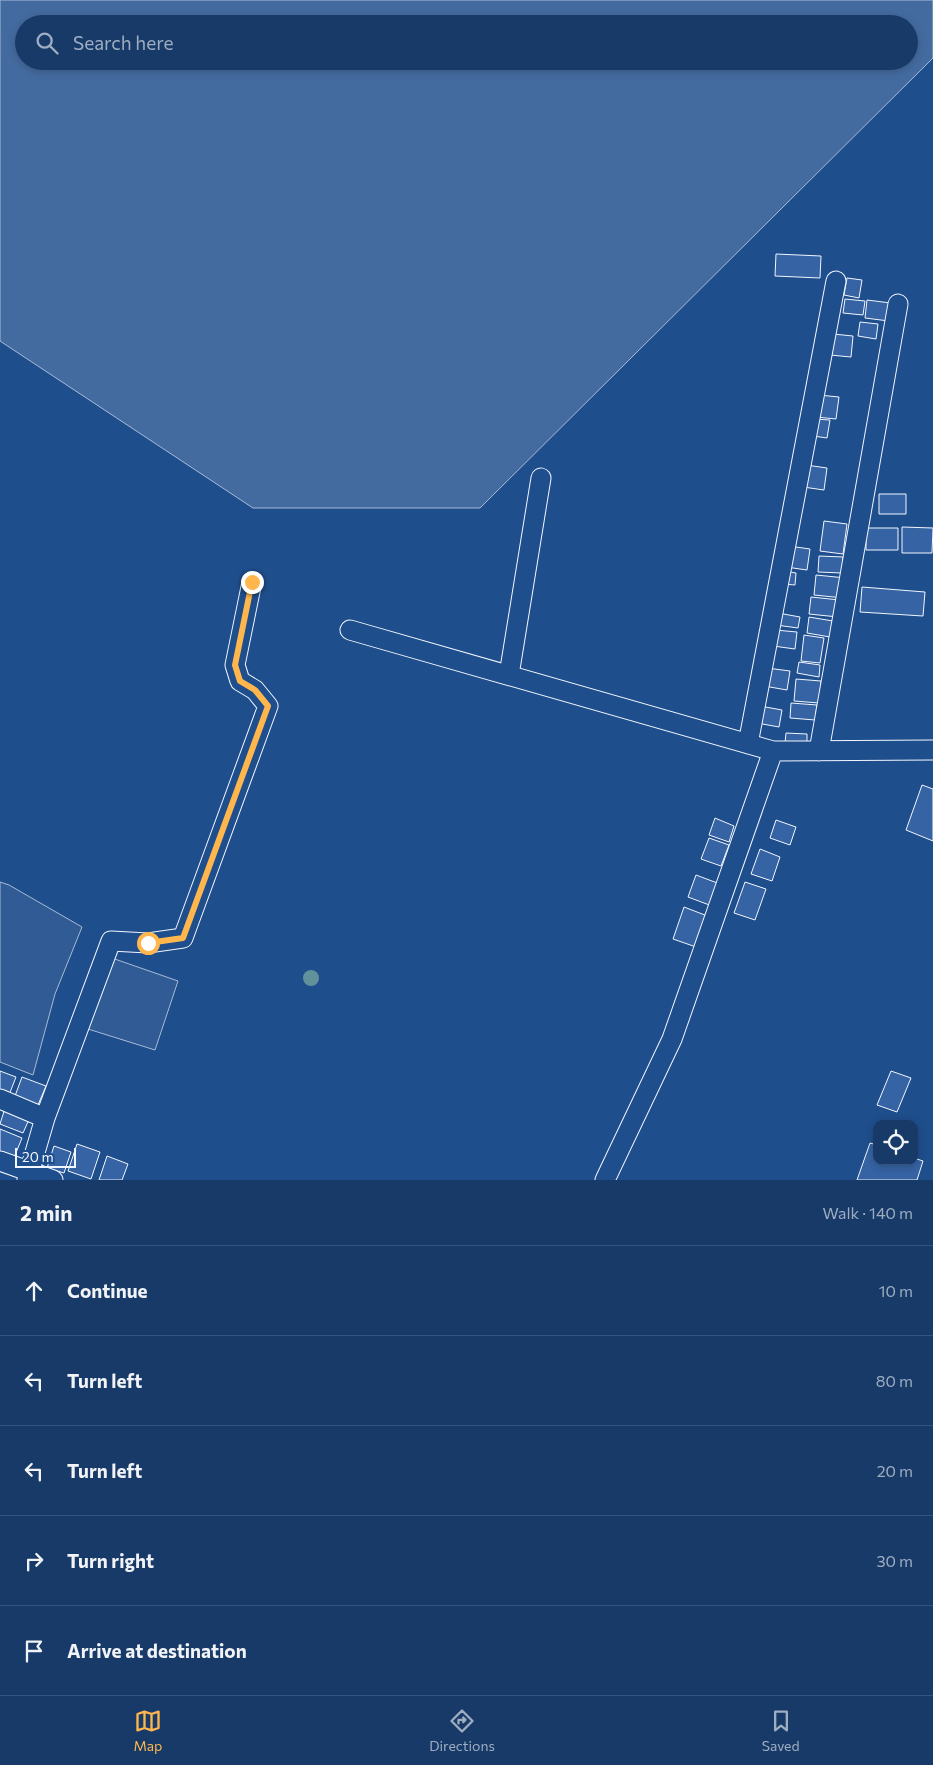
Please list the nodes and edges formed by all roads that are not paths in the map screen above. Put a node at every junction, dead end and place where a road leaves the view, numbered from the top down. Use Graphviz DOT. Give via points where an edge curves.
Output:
graph roads {
  1 [pos="836,281"];
  2 [pos="898,304"];
  3 [pos="541,478"];
  4 [pos="252,582"];
  5 [pos="350,630"];
  6 [pos="509,675"];
  7 [pos="748,744"];
  8 [pos="933,750"];
  9 [pos="773,751"];
  10 [pos="818,751"];
  11 [pos="0,1099"];
  12 [pos="45,1118"];
  13 [pos="0,1161"];
  14 [pos="29,1176"];
  15 [pos="53,1180"];
  16 [pos="605,1180"];
  1 -- 7 [label="street"];
  2 -- 10 [label="street"];
  3 -- 6 [label="street"];
  4 -- 12 [label="street" via="235,665 240,681 255,690 268,706 183,938 148,943 111,941"];
  5 -- 6 [label="street"];
  6 -- 7 [label="street"];
  7 -- 9 [label="street"];
  8 -- 10 [label="street"];
  9 -- 10 [label="street"];
  9 -- 16 [label="street" via="672,1039"];
  11 -- 12 [label="street"];
  12 -- 14 [label="street"];
  13 -- 14 [label="street"];
  14 -- 15 [label="street"];
}
